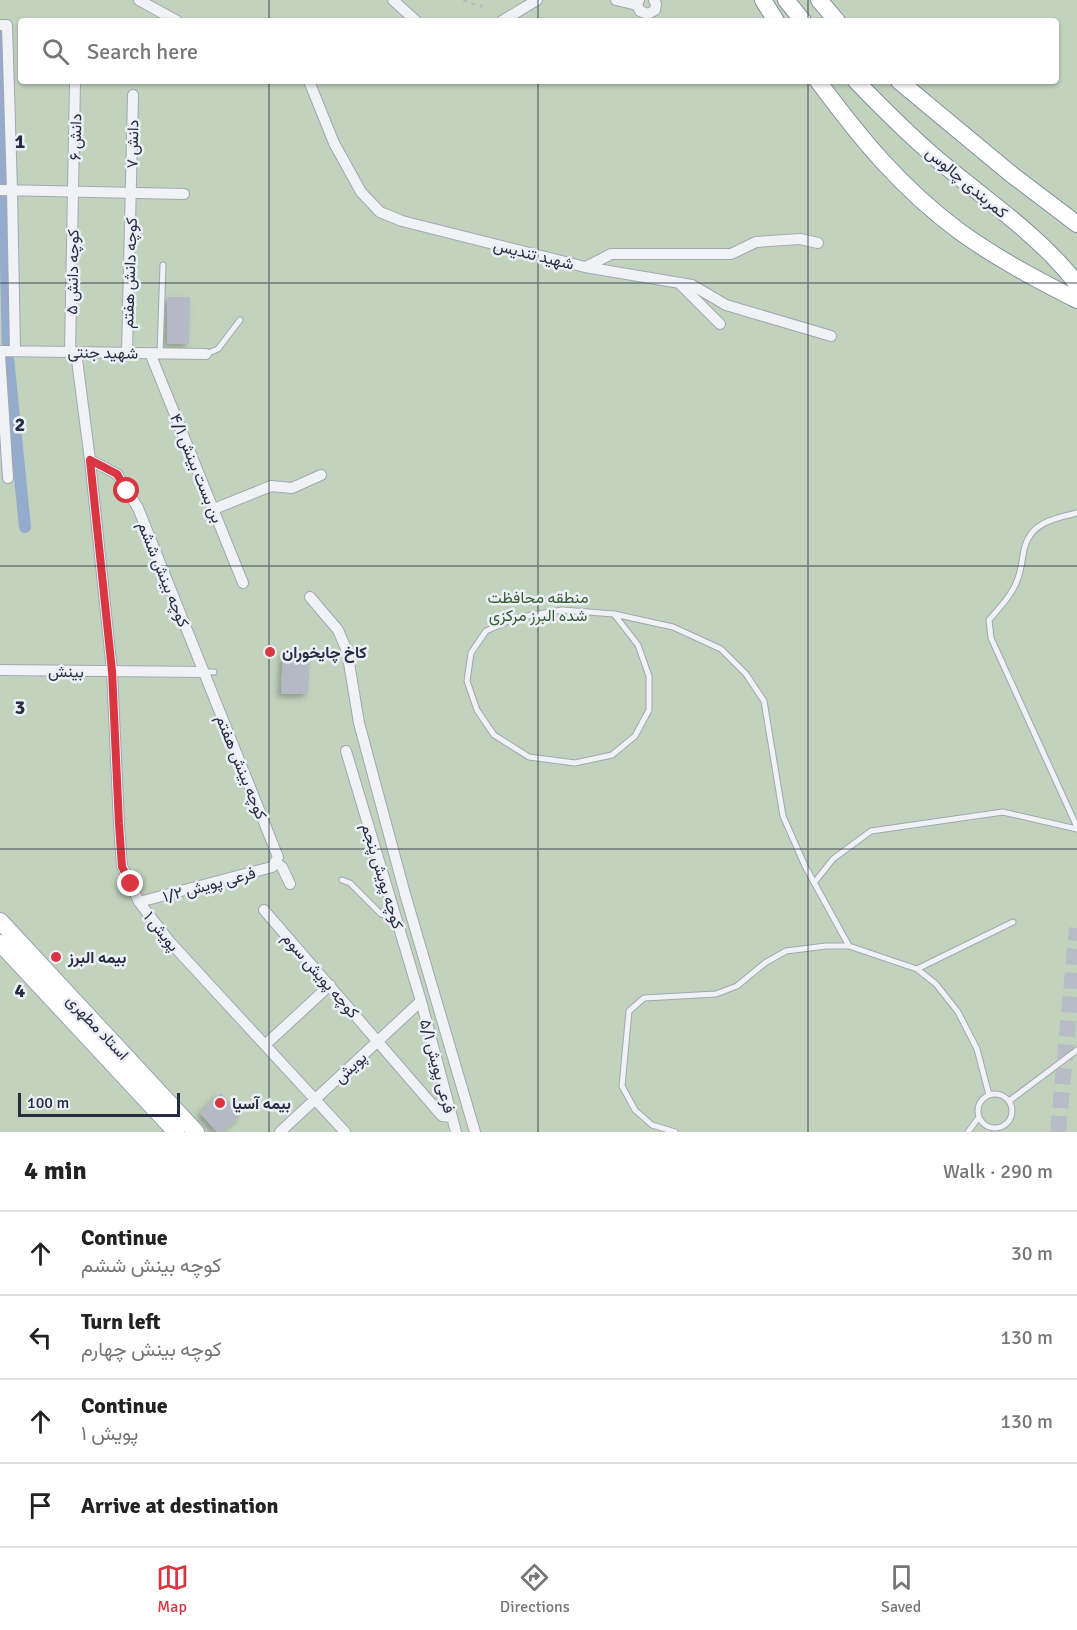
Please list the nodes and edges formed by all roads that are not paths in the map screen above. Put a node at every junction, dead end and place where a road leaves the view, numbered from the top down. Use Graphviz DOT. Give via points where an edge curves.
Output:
graph roads {
  1 [pos="139,0"];
  2 [pos="393,0"];
  3 [pos="537,0"];
  4 [pos="616,0"];
  5 [pos="654,0"];
  6 [pos="763,0"];
  7 [pos="786,0"];
  8 [pos="819,0"];
  9 [pos="638,3"];
  10 [pos="172,18"];
  11 [pos="413,18"];
  12 [pos="507,18"];
  13 [pos="774,18"];
  14 [pos="801,18"];
  15 [pos="834,18"];
  16 [pos="3,25"];
  17 [pos="75,84"];
  18 [pos="310,84"];
  19 [pos="820,84"];
  20 [pos="859,84"];
  21 [pos="903,84"];
  22 [pos="133,96"];
  23 [pos="0,190"];
  24 [pos="12,190"];
  25 [pos="74,192"];
  26 [pos="131,193"];
  27 [pos="184,194"];
  28 [pos="1077,224"];
  29 [pos="818,243"];
  30 [pos="163,265"];
  31 [pos="585,267"];
  32 [pos="679,283"];
  33 [pos="1077,284"];
  34 [pos="1077,300"];
  35 [pos="240,320"];
  36 [pos="720,324"];
  37 [pos="831,336"];
  38 [pos="6,351"];
  39 [pos="73,352"];
  40 [pos="127,353"];
  41 [pos="155,353"];
  42 [pos="206,354"];
  43 [pos="90,460"];
  44 [pos="321,475"];
  45 [pos="8,478"];
  46 [pos="214,509"];
  47 [pos="1077,513"];
  48 [pos="243,583"];
  49 [pos="310,597"];
  50 [pos="614,614"];
  51 [pos="0,670"];
  52 [pos="112,671"];
  53 [pos="209,672"];
  54 [pos="346,751"];
  55 [pos="1077,828"];
  56 [pos="275,862"];
  57 [pos="342,880"];
  58 [pos="814,883"];
  59 [pos="290,884"];
  60 [pos="139,902"];
  61 [pos="264,910"];
  62 [pos="397,920"];
  63 [pos="0,921"];
  64 [pos="1013,922"];
  65 [pos="0,943"];
  66 [pos="849,946"];
  67 [pos="917,969"];
  68 [pos="330,985"];
  69 [pos="421,1001"];
  70 [pos="378,1041"];
  71 [pos="266,1045"];
  72 [pos="1077,1050"];
  73 [pos="989,1095"];
  74 [pos="316,1099"];
  75 [pos="1009,1101"];
  76 [pos="979,1117"];
  77 [pos="452,1118"];
  78 [pos="992,1130"];
  79 [pos="176,1132"];
  80 [pos="196,1132"];
  81 [pos="280,1132"];
  82 [pos="345,1132"];
  83 [pos="456,1132"];
  84 [pos="475,1132"];
  85 [pos="675,1132"];
  86 [pos="968,1132"];
  1 -- 10 [label="street"];
  2 -- 11 [label="street"];
  3 -- 12 [label="street"];
  4 -- 9 [label="street"];
  5 -- 9 [label="street" via="656,7 650,14 642,13"];
  6 -- 13 [label="main road"];
  7 -- 14 [label="main road"];
  8 -- 15 [label="main road"];
  16 -- 24 [label="street"];
  17 -- 25 [label="street, دانش ۶"];
  18 -- 31 [label="street, شهید تندیس" via="334,143 361,192 380,212"];
  19 -- 34 [label="main road" via="857,133 913,193 990,252"];
  20 -- 33 [label="main road, کمربندی چالوس" via="942,162 1042,246"];
  21 -- 28 [label="main road"];
  22 -- 26 [label="street, دانش ۷"];
  23 -- 24 [label="street"];
  24 -- 25 [label="street"];
  24 -- 38 [label="street"];
  25 -- 26 [label="street"];
  25 -- 39 [label="street, کوچه دانش ۵"];
  26 -- 27 [label="street"];
  26 -- 40 [label="street, کوچه دانش هفتم"];
  29 -- 31 [label="street" via="800,239 756,242 731,254 610,254"];
  30 -- 41 [label="lane"];
  31 -- 32 [label="street, شهید تندیس"];
  32 -- 36 [label="street"];
  32 -- 37 [label="street, شهید تندیس" via="692,285 726,305"];
  35 -- 42 [label="lane" via="218,349"];
  38 -- 39 [label="street, شهید جنتی"];
  38 -- 45 [label="street"];
  39 -- 40 [label="street, شهید جنتی"];
  39 -- 43 [label="street, کوچه دانش ۵"];
  40 -- 41 [label="street, شهید جنتی"];
  41 -- 42 [label="street, شهید جنتی"];
  41 -- 46 [label="street, بن بست بینش ۴/۱"];
  43 -- 52 [label="street, پویش ۱"];
  43 -- 53 [label="street, کوچه بینش ششم" via="117,474 138,508"];
  44 -- 46 [label="street" via="292,488 271,486"];
  46 -- 48 [label="street, بن بست بینش ۴/۱"];
  47 -- 55 [label="lane" via="1050,519 1031,531 1011,594 989,620 991,638"];
  49 -- 84 [label="street" via="338,630 347,651 359,723"];
  50 -- 50 [label="lane" via="562,610 515,618 486,631 471,653 467,681 477,710 494,735 529,757 575,763 612,754 635,736 649,710 649,676 638,645"];
  50 -- 58 [label="lane" via="673,627 721,649 746,674 764,702 783,816"];
  51 -- 52 [label="street, بینش"];
  52 -- 53 [label="street, بینش"];
  52 -- 60 [label="street, پویش ۱" via="122,867"];
  53 -- 56 [label="street, کوچه بینش هفتم" via="278,857"];
  54 -- 62 [label="street, کوچه پویش پنجم"];
  55 -- 58 [label="lane" via="1003,812 870,831 833,860"];
  56 -- 59 [label="street"];
  56 -- 60 [label="street, فرعی پویش ۱/۲" via="272,867"];
  57 -- 62 [label="lane" via="381,914"];
  58 -- 66 [label="lane"];
  60 -- 71 [label="street, پویش ۱" via="170,942"];
  61 -- 68 [label="street, کوچه پویش سوم"];
  62 -- 69 [label="street, کوچه پویش پنجم"];
  63 -- 80 [label="main road, استاد مطهری"];
  64 -- 67 [label="lane"];
  65 -- 79 [label="main road, استاد مطهری"];
  66 -- 67 [label="lane"];
  66 -- 85 [label="lane" via="786,951 737,986 716,994 644,998 629,1011 622,1086 635,1110 652,1125"];
  67 -- 73 [label="lane" via="936,984 958,1012 977,1049"];
  68 -- 70 [label="street, کوچه پویش سوم"];
  68 -- 71 [label="street"];
  69 -- 70 [label="street, پویش"];
  69 -- 77 [label="street, فرعی پویش ۵/۱"];
  70 -- 74 [label="street, پویش"];
  70 -- 77 [label="street, کوچه پویش سوم" via="442,1116"];
  71 -- 74 [label="street, پویش ۱"];
  72 -- 75 [label="lane"];
  73 -- 75 [label="lane" via="1003,1095"];
  73 -- 76 [label="lane" via="979,1105"];
  74 -- 81 [label="street, پویش"];
  74 -- 82 [label="street, پویش ۱"];
  75 -- 78 [label="lane" via="1010,1120"];
  76 -- 78 [label="lane"];
  76 -- 86 [label="lane"];
  77 -- 83 [label="street, فرعی پویش ۵/۱"];
}
